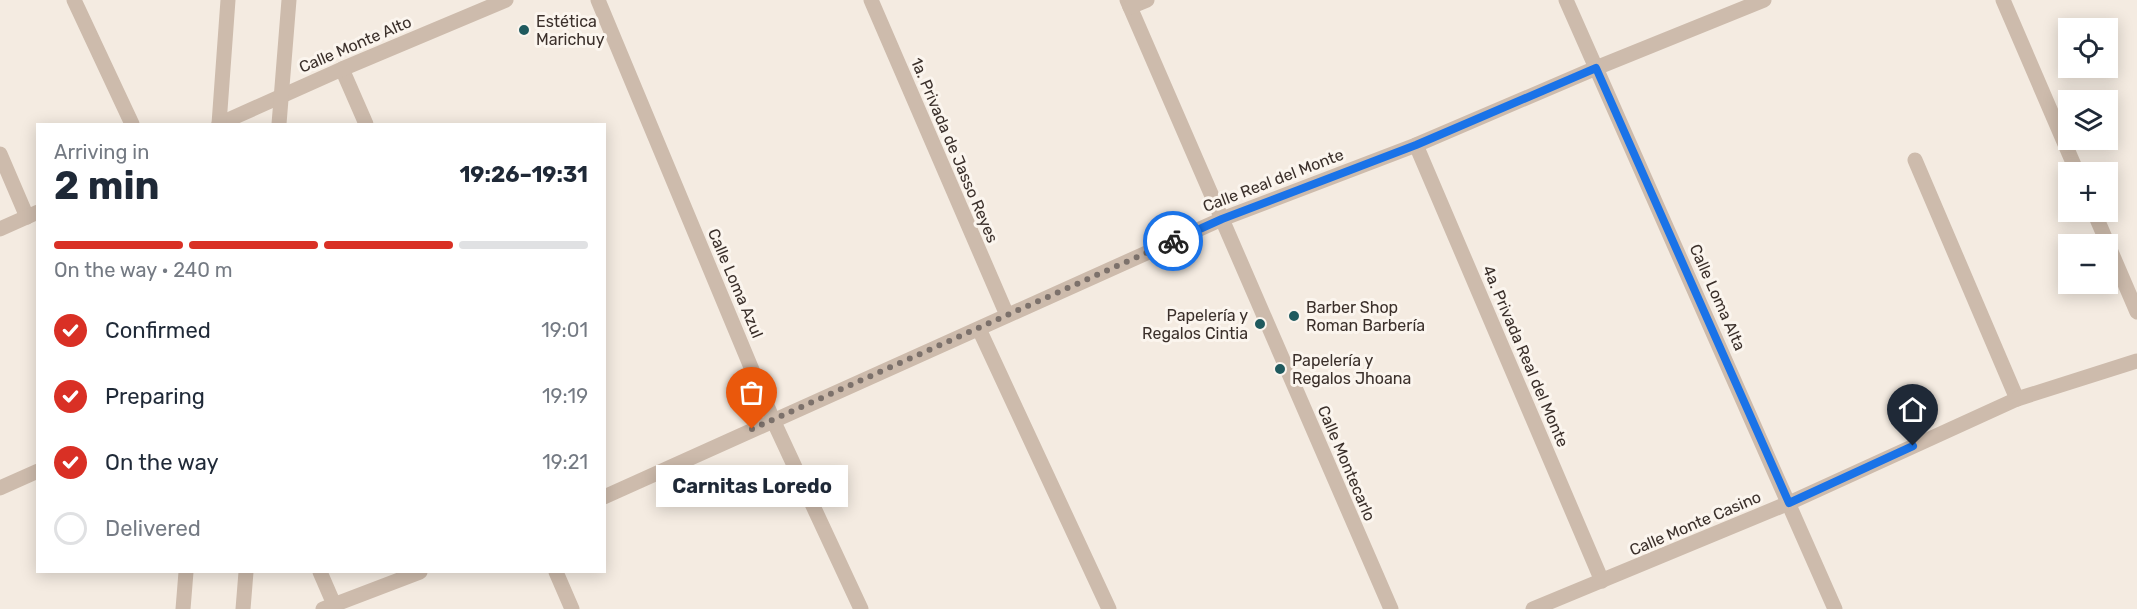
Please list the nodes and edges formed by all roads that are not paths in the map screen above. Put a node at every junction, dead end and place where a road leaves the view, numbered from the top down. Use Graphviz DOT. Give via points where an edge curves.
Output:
graph roads {
  1 [pos="74,0"];
  2 [pos="228,0"];
  3 [pos="289,0"];
  4 [pos="506,0"];
  5 [pos="598,0"];
  6 [pos="871,0"];
  7 [pos="1147,0"];
  8 [pos="1566,0"];
  9 [pos="1764,0"];
  10 [pos="2003,0"];
  11 [pos="1129,4"];
  12 [pos="1596,68"];
  13 [pos="342,69"];
  14 [pos="282,95"];
  15 [pos="132,123"];
  16 [pos="219,123"];
  17 [pos="221,123"];
  18 [pos="279,123"];
  19 [pos="366,123"];
  20 [pos="1416,145"];
  21 [pos="0,154"];
  22 [pos="1915,160"];
  23 [pos="2073,162"];
  24 [pos="32,214"];
  25 [pos="1222,219"];
  26 [pos="2098,222"];
  27 [pos="0,229"];
  28 [pos="2137,312"];
  29 [pos="1007,315"];
  30 [pos="979,329"];
  31 [pos="2137,361"];
  32 [pos="2017,399"];
  33 [pos="773,420"];
  34 [pos="36,472"];
  35 [pos="0,488"];
  36 [pos="606,496"];
  37 [pos="1789,503"];
  38 [pos="186,573"];
  39 [pos="246,573"];
  40 [pos="320,573"];
  41 [pos="417,573"];
  42 [pos="556,573"];
  43 [pos="1602,581"];
  44 [pos="331,607"];
  45 [pos="183,609"];
  46 [pos="243,609"];
  47 [pos="572,609"];
  48 [pos="861,609"];
  49 [pos="1109,609"];
  50 [pos="1391,609"];
  51 [pos="1533,609"];
  52 [pos="1835,609"];
  1 -- 15 [label="street"];
  2 -- 16 [label="street"];
  3 -- 14 [label="street"];
  4 -- 13 [label="street, Calle Monte Alto"];
  5 -- 33 [label="street, Calle Loma Azul"];
  6 -- 29 [label="street, 1a. Privada de Jasso Reyes"];
  7 -- 11 [label="street"];
  8 -- 12 [label="street, Calle Loma Alta"];
  9 -- 12 [label="street, Calle Real del Monte"];
  10 -- 23 [label="street"];
  11 -- 25 [label="street, Calle Montecarlo"];
  12 -- 20 [label="street, Calle Real del Monte"];
  12 -- 37 [label="street, Calle Loma Alta"];
  13 -- 14 [label="street, Calle Monte Alto"];
  13 -- 19 [label="street"];
  14 -- 17 [label="street, Calle Monte Alto"];
  14 -- 18 [label="street"];
  20 -- 25 [label="street, Calle Real del Monte"];
  20 -- 43 [label="street, 4a. Privada Real del Monte"];
  21 -- 24 [label="street"];
  22 -- 32 [label="street"];
  24 -- 27 [label="street"];
  25 -- 29 [label="street, Calle Real del Monte"];
  25 -- 50 [label="street, Calle Montecarlo"];
  26 -- 28 [label="street"];
  29 -- 30 [label="street, Calle Real del Monte"];
  30 -- 33 [label="street, Calle Real del Monte"];
  30 -- 49 [label="street"];
  31 -- 32 [label="street, Calle Monte Casino"];
  32 -- 37 [label="street, Calle Monte Casino"];
  33 -- 36 [label="street, Calle Real del Monte"];
  33 -- 48 [label="street, Calle Loma Azul"];
  34 -- 35 [label="street"];
  37 -- 43 [label="street, Calle Monte Casino"];
  37 -- 52 [label="street, Calle Loma Alta"];
  38 -- 45 [label="street"];
  39 -- 46 [label="street"];
  40 -- 44 [label="street"];
  41 -- 44 [label="street"];
  42 -- 47 [label="street"];
  43 -- 51 [label="street, Calle Monte Casino"];
}
